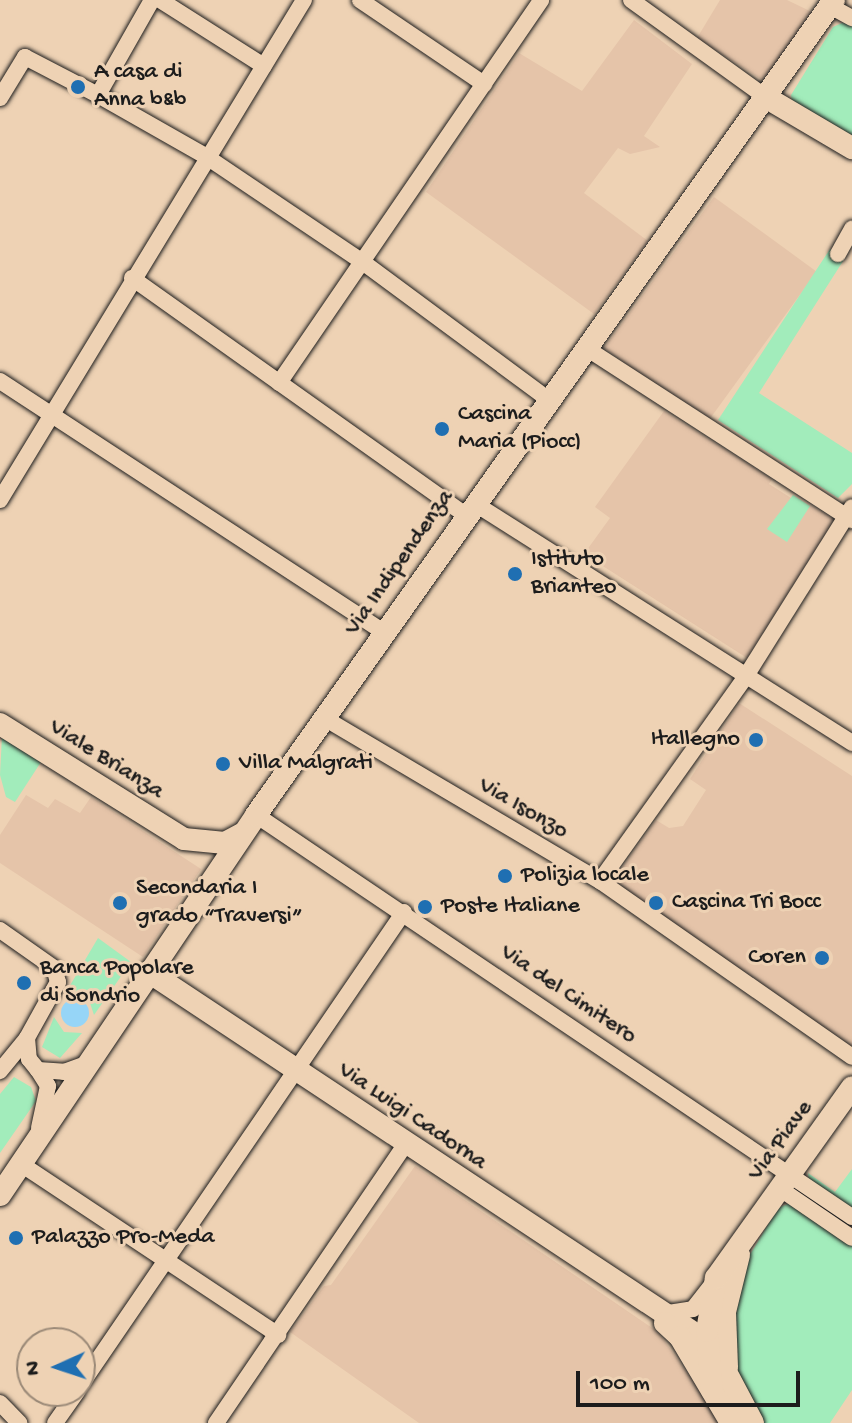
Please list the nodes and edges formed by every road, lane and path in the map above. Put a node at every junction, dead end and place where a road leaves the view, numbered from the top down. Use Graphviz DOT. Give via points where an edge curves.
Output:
graph roads {
  1 [pos="152,0"];
  2 [pos="160,0"];
  3 [pos="304,0"];
  4 [pos="360,0"];
  5 [pos="541,0"];
  6 [pos="631,0"];
  7 [pos="832,3"];
  8 [pos="852,18"];
  9 [pos="264,66"];
  10 [pos="484,84"];
  11 [pos="98,95"];
  12 [pos="0,98"];
  13 [pos="767,98"];
  14 [pos="852,148"];
  15 [pos="207,157"];
  16 [pos="852,229"];
  17 [pos="838,254"];
  18 [pos="364,263"];
  19 [pos="132,278"];
  20 [pos="586,348"];
  21 [pos="0,381"];
  22 [pos="279,383"];
  23 [pos="549,400"];
  24 [pos="52,415"];
  25 [pos="0,500"];
  26 [pos="470,509"];
  27 [pos="850,515"];
  28 [pos="383,632"];
  29 [pos="746,676"];
  30 [pos="324,718"];
  31 [pos="0,724"];
  32 [pos="852,743"];
  33 [pos="250,824"];
  34 [pos="184,839"];
  35 [pos="211,881"];
  36 [pos="600,881"];
  37 [pos="404,912"];
  38 [pos="0,930"];
  39 [pos="149,972"];
  40 [pos="27,1038"];
  41 [pos="852,1057"];
  42 [pos="89,1063"];
  43 [pos="38,1070"];
  44 [pos="0,1071"];
  45 [pos="296,1071"];
  46 [pos="852,1087"];
  47 [pos="406,1143"];
  48 [pos="21,1164"];
  49 [pos="784,1182"];
  50 [pos="0,1195"];
  51 [pos="852,1217"];
  52 [pos="753,1225"];
  53 [pos="852,1238"];
  54 [pos="166,1261"];
  55 [pos="716,1278"];
  56 [pos="654,1310"];
  57 [pos="278,1335"];
  58 [pos="707,1344"];
  59 [pos="96,1363"];
  60 [pos="721,1385"];
  61 [pos="0,1403"];
  62 [pos="19,1423"];
  63 [pos="216,1423"];
  64 [pos="731,1423"];
  65 [pos="753,1423"];
  1 -- 11 [label="street"];
  2 -- 9 [label="street"];
  3 -- 9 [label="street"];
  4 -- 10 [label="street"];
  5 -- 10 [label="street"];
  6 -- 13 [label="street"];
  7 -- 8 [label="street"];
  7 -- 13 [label="street, Via Indipendenza"];
  9 -- 15 [label="street"];
  10 -- 18 [label="street"];
  11 -- 12 [label="street" via="25,57"];
  11 -- 15 [label="street"];
  13 -- 14 [label="street"];
  13 -- 20 [label="street, Via Indipendenza"];
  15 -- 18 [label="street"];
  15 -- 19 [label="street"];
  16 -- 17 [label="street"];
  18 -- 22 [label="street"];
  18 -- 23 [label="street"];
  19 -- 22 [label="street"];
  19 -- 24 [label="street"];
  20 -- 23 [label="street, Via Indipendenza"];
  20 -- 27 [label="street"];
  21 -- 24 [label="street"];
  22 -- 26 [label="street"];
  23 -- 26 [label="street, Via Indipendenza"];
  24 -- 25 [label="street"];
  24 -- 28 [label="street"];
  26 -- 28 [label="street, Via Indipendenza"];
  26 -- 29 [label="street"];
  27 -- 29 [label="street"];
  28 -- 30 [label="street, Via Indipendenza"];
  29 -- 32 [label="street"];
  29 -- 36 [label="street"];
  30 -- 33 [label="street, Via Indipendenza"];
  30 -- 36 [label="street, Via Isonzo"];
  31 -- 34 [label="street, Viale Brianza"];
  33 -- 34 [label="street, Viale Brianza" via="225,843"];
  33 -- 35 [label="street, Via Indipendenza"];
  33 -- 37 [label="street, Via del Cimitero"];
  34 -- 35 [label="street, Viale Brianza" via="206,859"];
  35 -- 39 [label="street, Via Indipendenza"];
  36 -- 41 [label="street, Via Isonzo"];
  37 -- 45 [label="street"];
  37 -- 49 [label="street, Via del Cimitero"];
  38 -- 40 [label="street" via="58,974 56,988"];
  39 -- 42 [label="street, Via Indipendenza"];
  39 -- 45 [label="street, Via Luigi Cadorna"];
  40 -- 43 [label="street, Via Indipendenza" via="29,1059"];
  40 -- 44 [label="street"];
  42 -- 43 [label="street" via="64,1072"];
  42 -- 48 [label="street, Via Indipendenza"];
  43 -- 48 [label="street, Via Indipendenza" via="48,1098"];
  45 -- 47 [label="street, Via Luigi Cadorna"];
  45 -- 54 [label="street"];
  46 -- 49 [label="street, Via Piave"];
  47 -- 56 [label="street, Via Luigi Cadorna"];
  47 -- 57 [label="street"];
  48 -- 50 [label="street, Via Indipendenza"];
  48 -- 54 [label="street"];
  49 -- 51 [label="street, Via del Cimitero"];
  49 -- 52 [label="street, Via Piave"];
  49 -- 53 [label="street, Via del Cimitero"];
  52 -- 55 [label="street, Via Piave"];
  52 -- 60 [label="street, Via Piave" via="726,1306"];
  54 -- 57 [label="street"];
  54 -- 59 [label="street"];
  55 -- 56 [label="street, Via Piave" via="693,1309 675,1315"];
  55 -- 58 [label="street, Via Piave"];
  56 -- 58 [label="street, Via Luigi Cadorna"];
  56 -- 60 [label="street, Via Luigi Cadorna"];
  57 -- 63 [label="street"];
  58 -- 60 [label="street, Via Luigi Cadorna"];
  60 -- 64 [label="street, Via Luigi Cadorna"];
  60 -- 65 [label="street, Via Luigi Cadorna"];
  61 -- 62 [label="street"];
}
